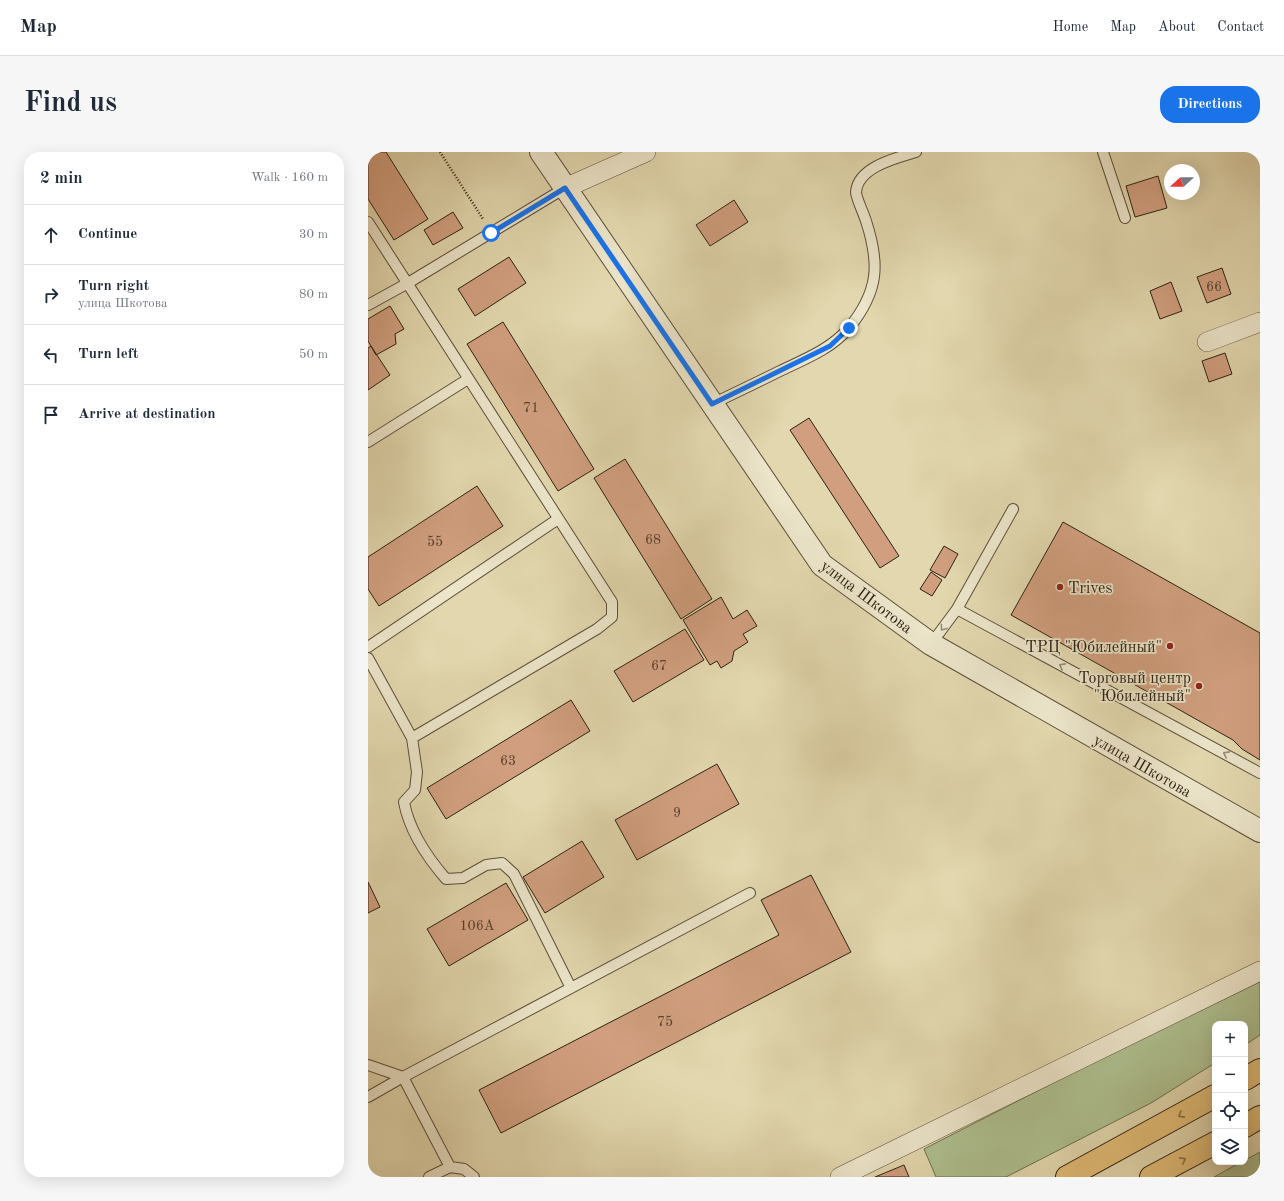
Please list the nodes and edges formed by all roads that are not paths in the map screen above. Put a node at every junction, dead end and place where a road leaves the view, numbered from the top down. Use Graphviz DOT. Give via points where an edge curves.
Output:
graph roads {
  1 [pos="541,152"];
  2 [pos="646,152"];
  3 [pos="916,152"];
  4 [pos="1103,152"];
  5 [pos="565,188"];
  6 [pos="1125,218"];
  7 [pos="368,222"];
  8 [pos="408,283"];
  9 [pos="368,305"];
  10 [pos="1260,322"];
  11 [pos="1207,342"];
  12 [pos="468,379"];
  13 [pos="712,404"];
  14 [pos="368,442"];
  15 [pos="1013,509"];
  16 [pos="558,519"];
  17 [pos="957,609"];
  18 [pos="931,644"];
  19 [pos="368,647"];
  20 [pos="370,665"];
  21 [pos="412,738"];
  22 [pos="1260,773"];
  23 [pos="1260,831"];
  24 [pos="750,893"];
  25 [pos="1260,972"];
  26 [pos="572,988"];
  27 [pos="368,1064"];
  28 [pos="1260,1070"];
  29 [pos="403,1077"];
  30 [pos="1248,1077"];
  31 [pos="368,1097"];
  32 [pos="1212,1098"];
  33 [pos="1260,1117"];
  34 [pos="1248,1124"];
  35 [pos="1212,1145"];
  36 [pos="450,1167"];
  37 [pos="429,1177"];
  38 [pos="474,1177"];
  39 [pos="840,1177"];
  40 [pos="1067,1177"];
  41 [pos="1151,1177"];
  1 -- 5 [label="street, улица Шкотова"];
  2 -- 5 [label="street"];
  3 -- 13 [label="lane" via="874,168 862,177 856,192 874,244 876,264 875,278 866,302 849,328 830,346"];
  4 -- 6 [label="lane"];
  5 -- 8 [label="lane"];
  5 -- 13 [label="street, улица Шкотова"];
  7 -- 8 [label="lane"];
  8 -- 9 [label="lane"];
  8 -- 12 [label="lane"];
  10 -- 11 [label="street"];
  12 -- 14 [label="lane"];
  12 -- 16 [label="lane"];
  13 -- 18 [label="street, улица Шкотова" via="822,565"];
  15 -- 17 [label="lane"];
  16 -- 19 [label="lane"];
  16 -- 21 [label="lane" via="612,602 612,617 597,630"];
  17 -- 18 [label="lane, one-way"];
  22 -- 17 [label="lane, one-way"];
  18 -- 23 [label="street, улица Шкотова"];
  20 -- 21 [label="lane"];
  21 -- 26 [label="lane" via="418,772 416,790 404,802 407,819 434,866 446,879 463,878 486,865 502,863 510,870"];
  24 -- 26 [label="lane"];
  25 -- 39 [label="street"];
  26 -- 29 [label="lane"];
  27 -- 29 [label="lane"];
  28 -- 30 [label="highway"];
  29 -- 31 [label="lane"];
  29 -- 36 [label="lane"];
  32 -- 40 [label="highway, one-way"];
  33 -- 34 [label="highway"];
  41 -- 35 [label="highway, one-way"];
  36 -- 37 [label="lane"];
  36 -- 38 [label="lane" via="464,1170"];
}
